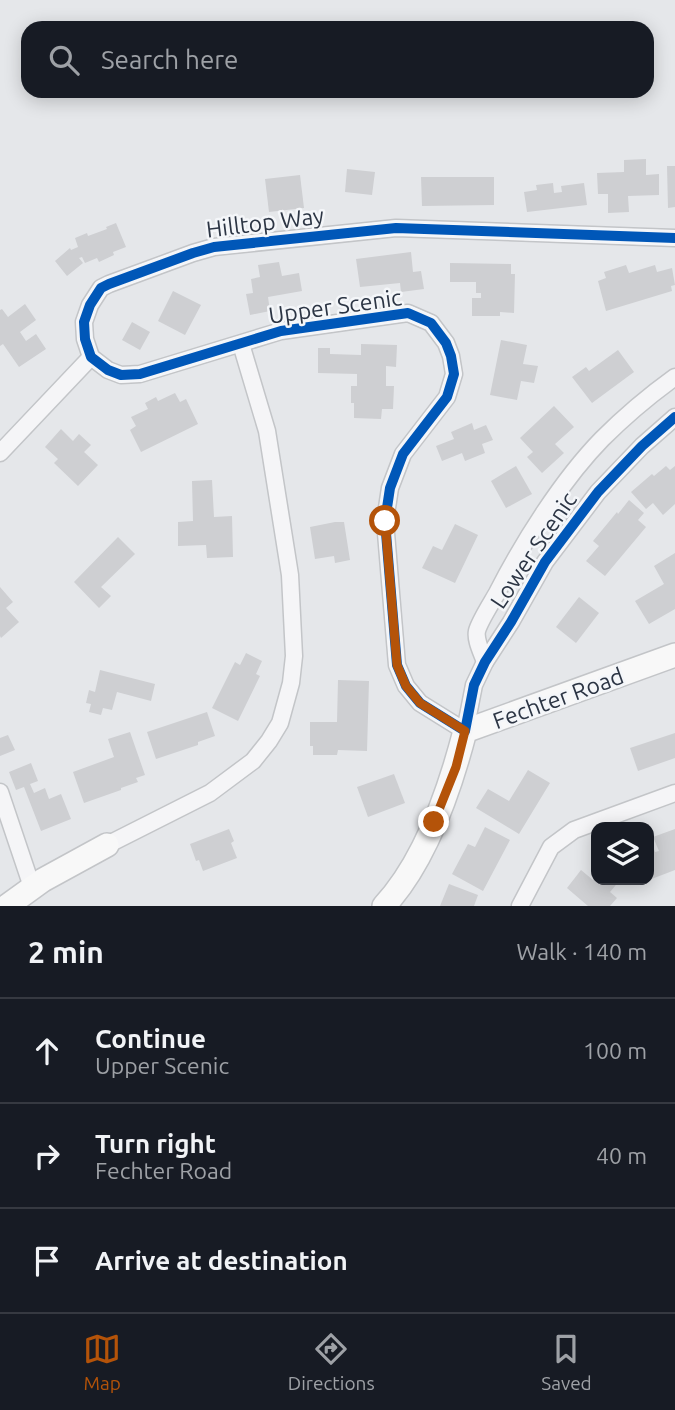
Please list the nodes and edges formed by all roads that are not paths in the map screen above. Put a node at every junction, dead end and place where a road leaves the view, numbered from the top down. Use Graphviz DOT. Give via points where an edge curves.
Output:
graph roads {
  1 [pos="675,238"];
  2 [pos="241,344"];
  3 [pos="91,358"];
  4 [pos="675,377"];
  5 [pos="675,417"];
  6 [pos="0,453"];
  7 [pos="675,655"];
  8 [pos="485,662"];
  9 [pos="465,731"];
  10 [pos="0,792"];
  11 [pos="675,793"];
  12 [pos="107,845"];
  13 [pos="32,887"];
  14 [pos="7,906"];
  15 [pos="384,906"];
  16 [pos="520,906"];
  1 -- 3 [label="street, Hilltop Way" via="396,228 214,247 101,288 84,322"];
  2 -- 3 [label="street" via="141,374 121,375"];
  2 -- 9 [label="street, Upper Scenic" via="281,331 408,313 431,323 446,343 454,374 447,397 403,454 390,488 385,521 397,665 420,703"];
  2 -- 12 [label="street, Upper Scenic" via="267,431 290,575 291,683 280,723 253,761 210,793"];
  3 -- 6 [label="street"];
  4 -- 8 [label="street" via="601,440 539,520 477,632"];
  5 -- 8 [label="street, Lower Scenic" via="598,492 545,562"];
  7 -- 9 [label="street, Fechter Road"];
  8 -- 9 [label="street, Lower Scenic" via="474,685"];
  9 -- 15 [label="street, Fechter Road" via="434,822 415,862"];
  10 -- 13 [label="street"];
  11 -- 16 [label="street" via="564,836 551,846"];
  12 -- 13 [label="street"];
  13 -- 14 [label="street"];
}
